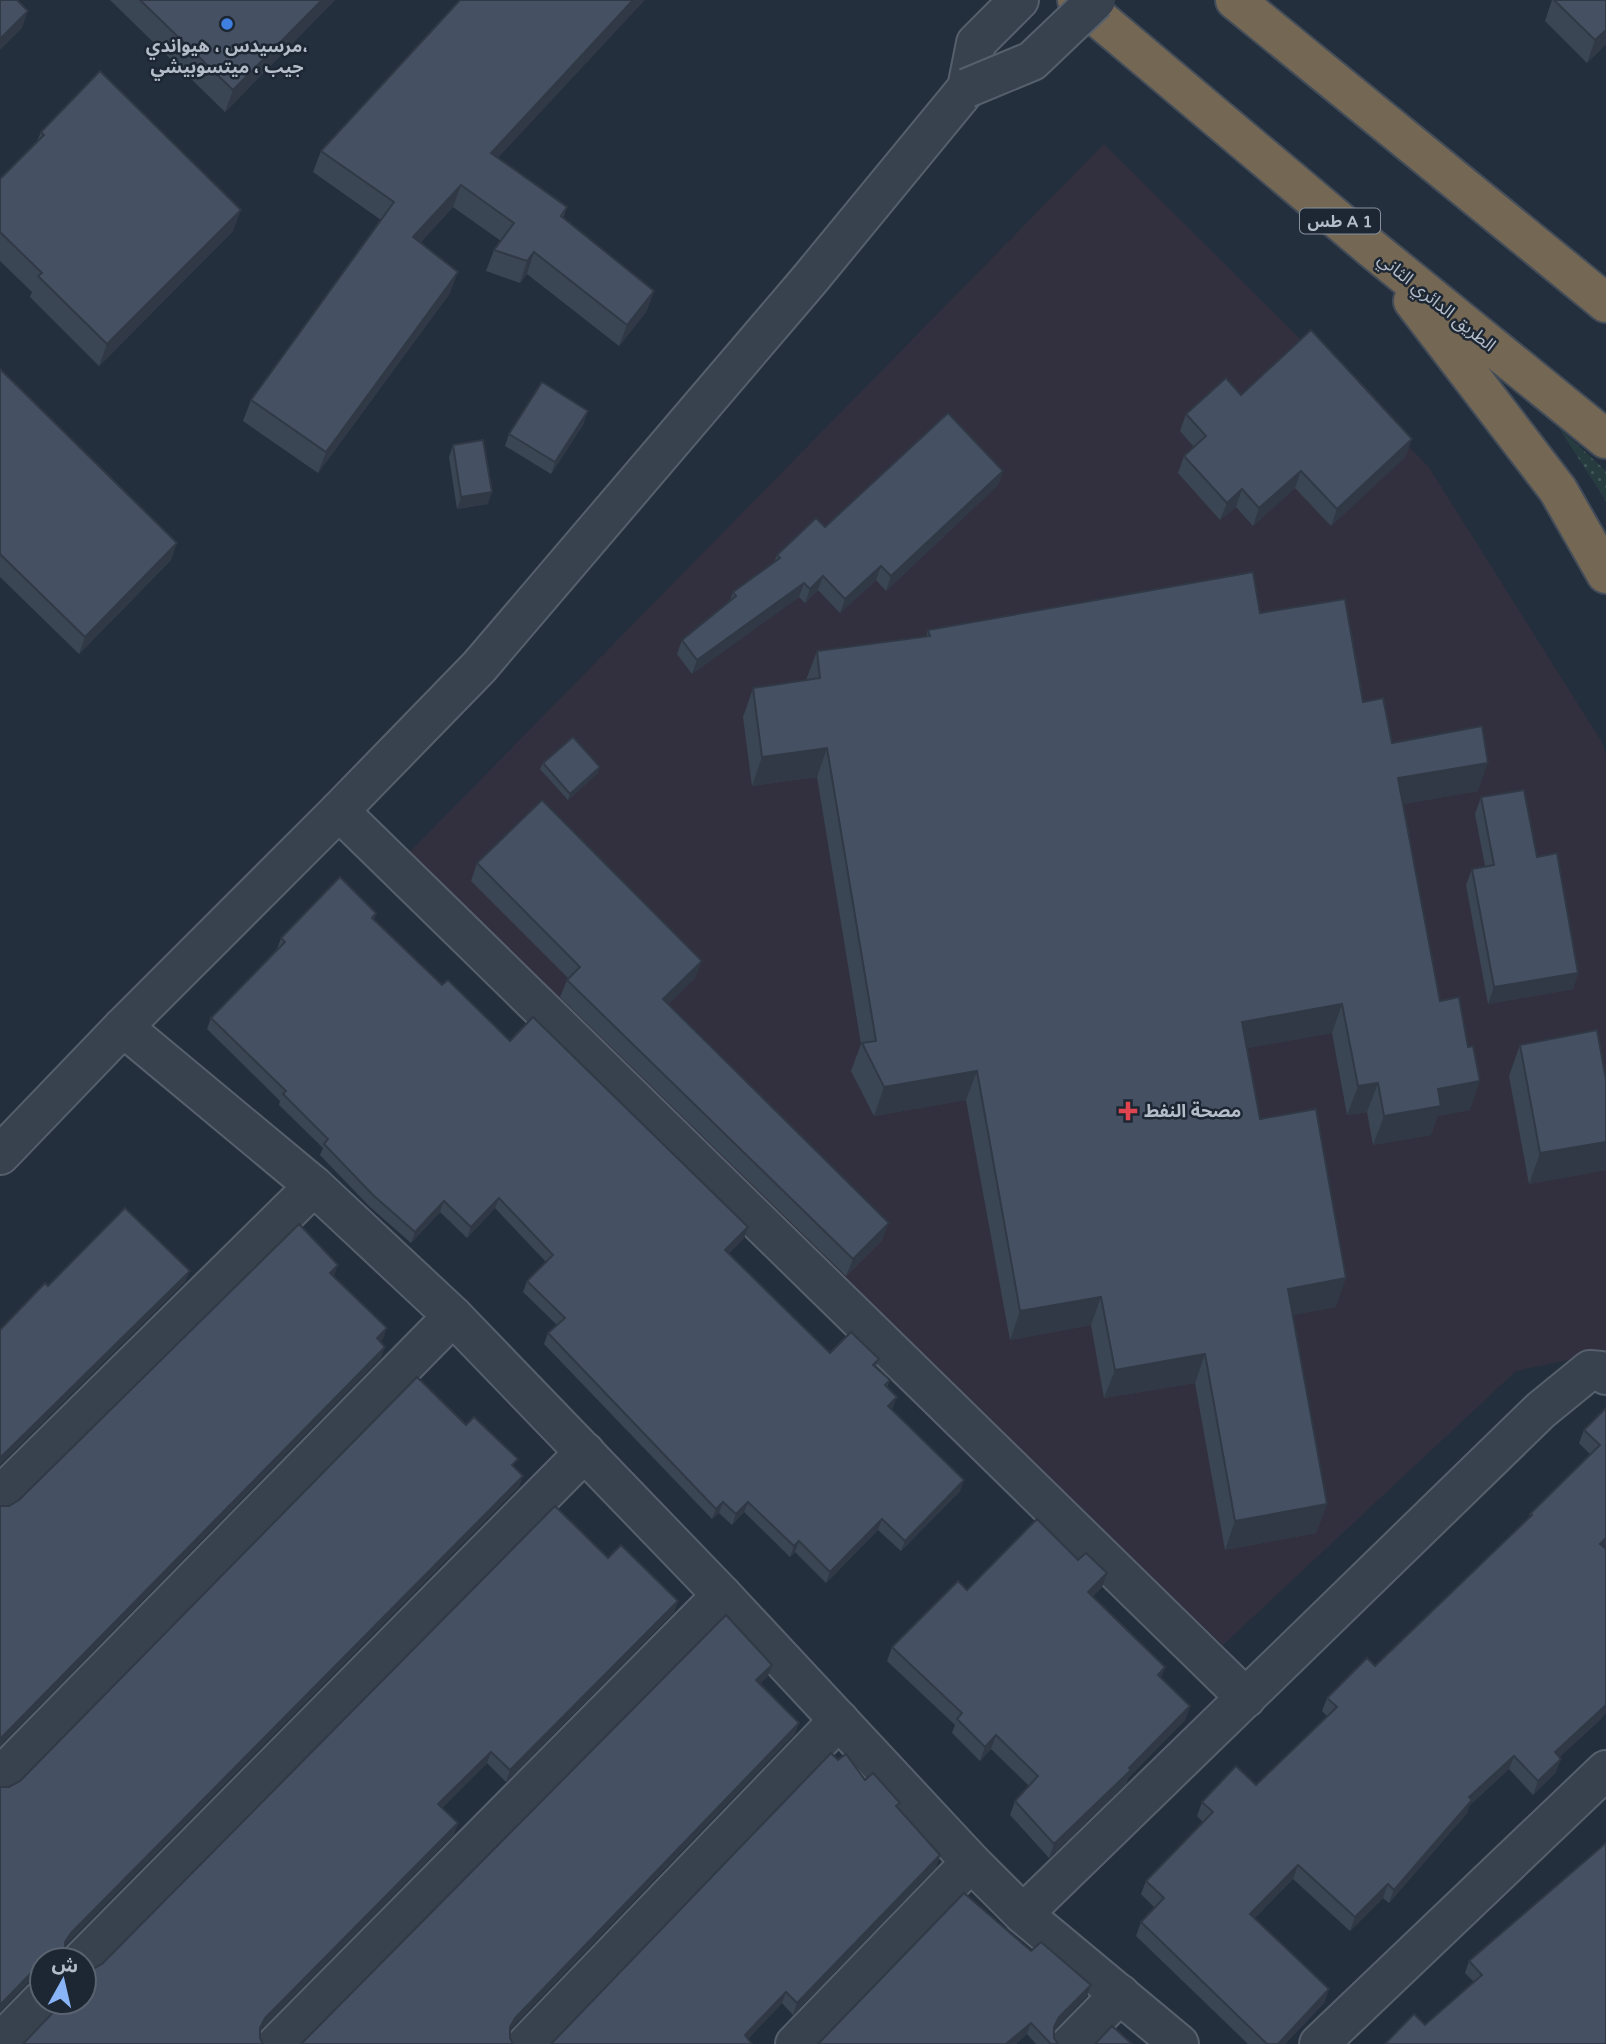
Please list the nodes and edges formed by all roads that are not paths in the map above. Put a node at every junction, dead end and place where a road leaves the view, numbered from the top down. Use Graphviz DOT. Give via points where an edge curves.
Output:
graph roads {
  1 [pos="1019,0"];
  2 [pos="1077,0"];
  3 [pos="1096,0"];
  4 [pos="1235,0"];
  5 [pos="967,88"];
  6 [pos="1376,252"];
  7 [pos="1606,303"];
  8 [pos="1606,439"];
  9 [pos="1606,573"];
  10 [pos="339,811"];
  11 [pos="123,1027"];
  12 [pos="0,1155"];
  13 [pos="314,1186"];
  14 [pos="453,1315"];
  15 [pos="1606,1375"];
  16 [pos="585,1452"];
  17 [pos="0,1496"];
  18 [pos="722,1595"];
  19 [pos="1246,1698"];
  20 [pos="839,1720"];
  21 [pos="1606,1770"];
  22 [pos="0,1777"];
  23 [pos="971,1863"];
  24 [pos="1023,1914"];
  25 [pos="96,1946"];
  26 [pos="1120,1994"];
  27 [pos="28,2014"];
  28 [pos="0,2043"];
  29 [pos="277,2044"];
  30 [pos="527,2044"];
  31 [pos="796,2044"];
  32 [pos="1071,2044"];
  33 [pos="1179,2044"];
  34 [pos="1319,2044"];
  1 -- 5 [label="street" via="976,43"];
  2 -- 6 [label="highway, الطريق الدائري الثاني / طس A 1"];
  3 -- 5 [label="street, bridge" via="1032,61"];
  4 -- 7 [label="highway"];
  5 -- 10 [label="street" via="479,667"];
  6 -- 8 [label="highway, الطريق الدائري الثاني / طس A 1"];
  6 -- 9 [label="highway" via="1558,490"];
  10 -- 11 [label="street"];
  10 -- 19 [label="street"];
  11 -- 12 [label="street"];
  11 -- 13 [label="street"];
  13 -- 14 [label="street"];
  13 -- 17 [label="street"];
  14 -- 16 [label="street"];
  14 -- 22 [label="street"];
  15 -- 19 [label="street" via="1590,1370 1541,1410"];
  16 -- 18 [label="street"];
  16 -- 25 [label="street"];
  18 -- 20 [label="street"];
  18 -- 29 [label="street"];
  19 -- 24 [label="street"];
  20 -- 23 [label="street"];
  20 -- 30 [label="street"];
  21 -- 34 [label="street"];
  23 -- 24 [label="street"];
  23 -- 31 [label="street"];
  24 -- 26 [label="street"];
  26 -- 32 [label="street"];
  26 -- 33 [label="street"];
  27 -- 28 [label="street"];
}
